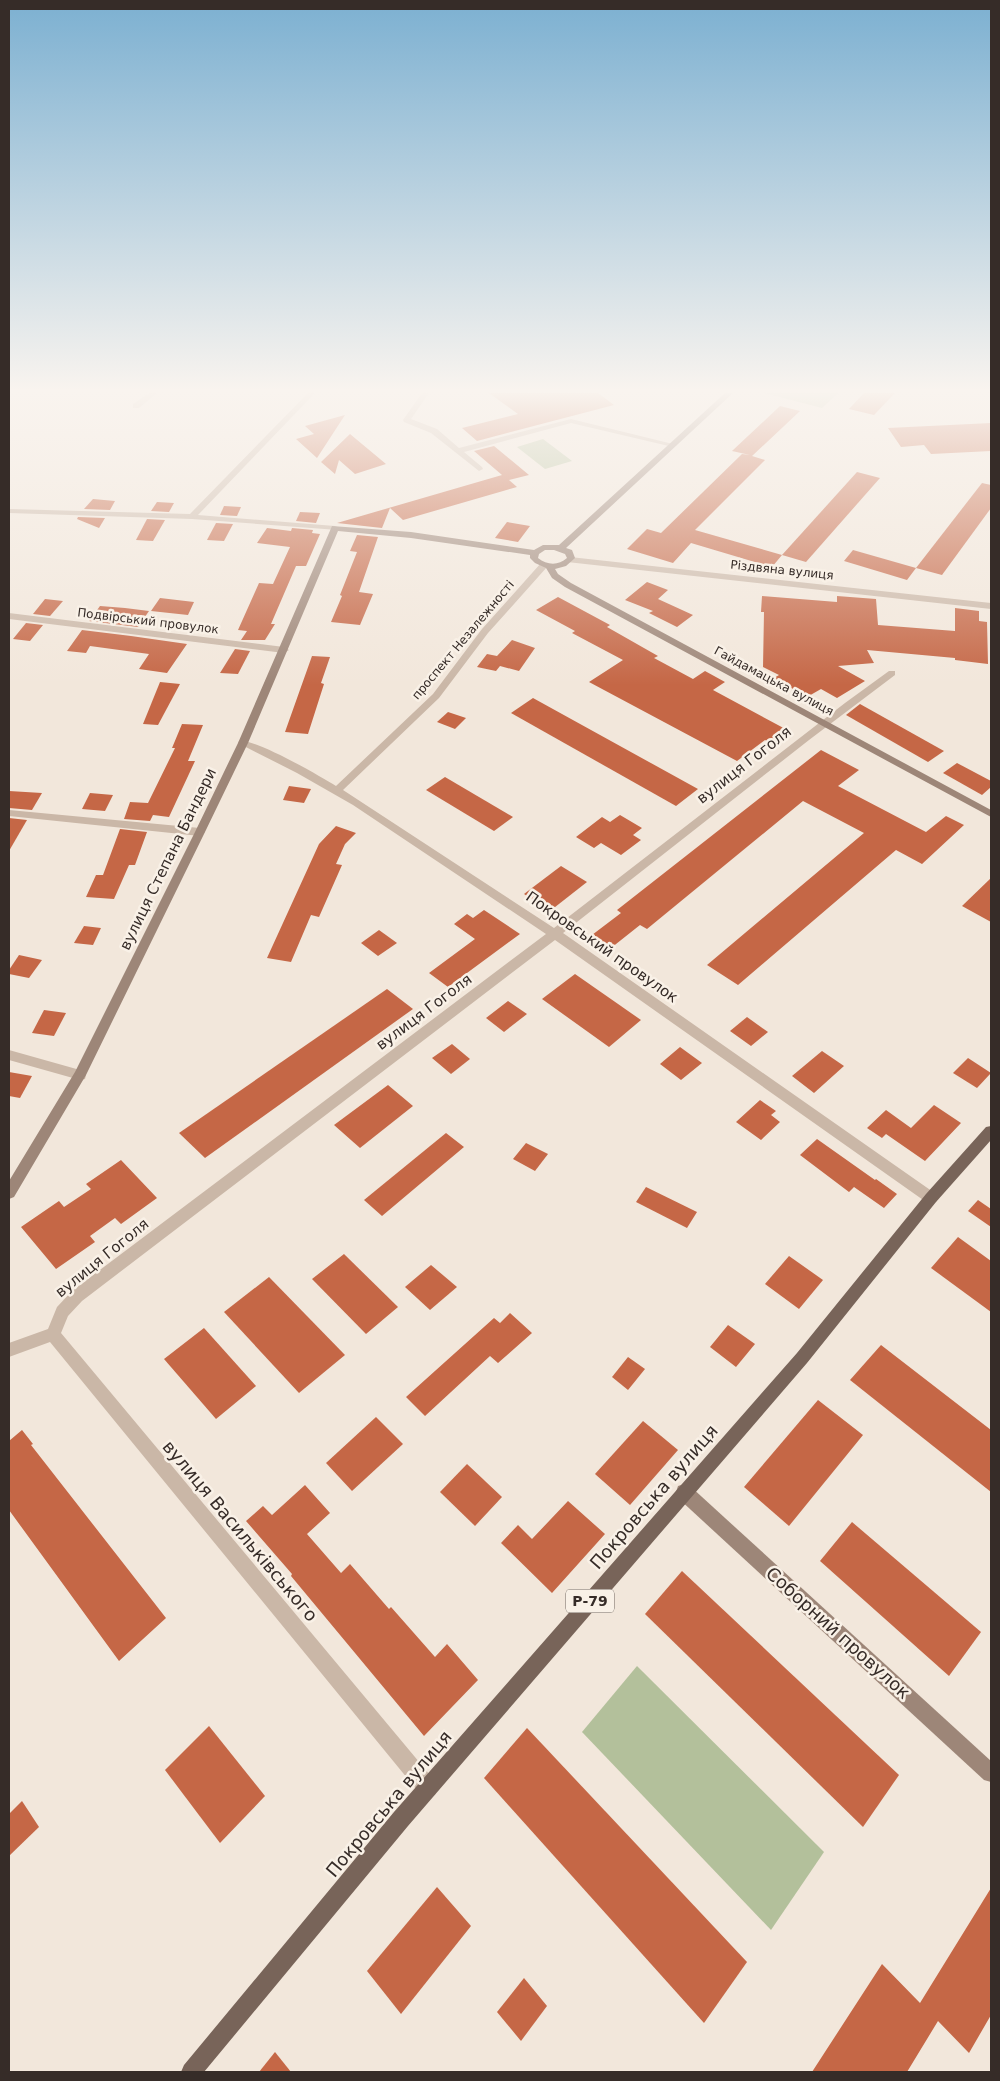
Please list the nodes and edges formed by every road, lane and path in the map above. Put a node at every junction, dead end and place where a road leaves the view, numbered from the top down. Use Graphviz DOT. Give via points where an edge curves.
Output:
graph roads {
  1 [pos="218,490"];
  2 [pos="624,490"];
  3 [pos="9,510"];
  4 [pos="192,517"];
  5 [pos="335,528"];
  6 [pos="561,548"];
  7 [pos="535,553"];
  8 [pos="570,560"];
  9 [pos="546,566"];
  10 [pos="991,606"];
  11 [pos="9,616"];
  12 [pos="284,650"];
  13 [pos="892,673"];
  14 [pos="824,722"];
  15 [pos="243,743"];
  16 [pos="336,791"];
  17 [pos="9,813"];
  18 [pos="991,814"];
  19 [pos="200,832"];
  20 [pos="555,934"];
  21 [pos="9,1055"];
  22 [pos="80,1075"];
  23 [pos="991,1131"];
  24 [pos="9,1193"];
  25 [pos="931,1198"];
  26 [pos="53,1334"];
  27 [pos="9,1350"];
  28 [pos="684,1492"];
  29 [pos="991,1773"];
  30 [pos="428,1788"];
  31 [pos="191,2072"];
  1 -- 4 [label="street"];
  2 -- 6 [label="street"];
  3 -- 4 [label="street"];
  4 -- 5 [label="street"];
  5 -- 7 [label="street"];
  5 -- 12 [label="street, вулиця Степана Бандери"];
  6 -- 7 [label="street" via="549,547"];
  6 -- 8 [label="street" via="568,552"];
  7 -- 9 [label="street, Гайдамацька вулиця" via="536,561"];
  8 -- 9 [label="street" via="560,566"];
  8 -- 10 [label="street, Різдвяна вулиця"];
  9 -- 14 [label="street, Гайдамацька вулиця" via="568,586"];
  9 -- 16 [label="street, проспект Незалежності" via="485,631 436,696"];
  11 -- 12 [label="street, Подвірський провулок"];
  12 -- 15 [label="street, вулиця Степана Бандери"];
  13 -- 14 [label="street, вулиця Гоголя"];
  14 -- 18 [label="street, Гайдамацька вулиця"];
  14 -- 20 [label="street, вулиця Гоголя"];
  15 -- 16 [label="street, Покровський провулок" via="266,752"];
  15 -- 19 [label="street, вулиця Степана Бандери"];
  16 -- 20 [label="street, Покровський провулок"];
  17 -- 19 [label="street"];
  19 -- 22 [label="street, вулиця Степана Бандери"];
  20 -- 25 [label="street, Покровський провулок"];
  20 -- 26 [label="street, вулиця Гоголя" via="77,1296 62,1312"];
  21 -- 22 [label="street"];
  22 -- 24 [label="street, вулиця Степана Бандери"];
  23 -- 25 [label="main road, Покровська вулиця / Р-79"];
  25 -- 28 [label="main road, Покровська вулиця / Р-79" via="802,1358"];
  26 -- 27 [label="street"];
  26 -- 30 [label="street, вулиця Васильківського"];
  28 -- 29 [label="street, Соборний провулок"];
  28 -- 30 [label="main road, Покровська вулиця / Р-79"];
  30 -- 31 [label="main road, Покровська вулиця / Р-79"];
}
